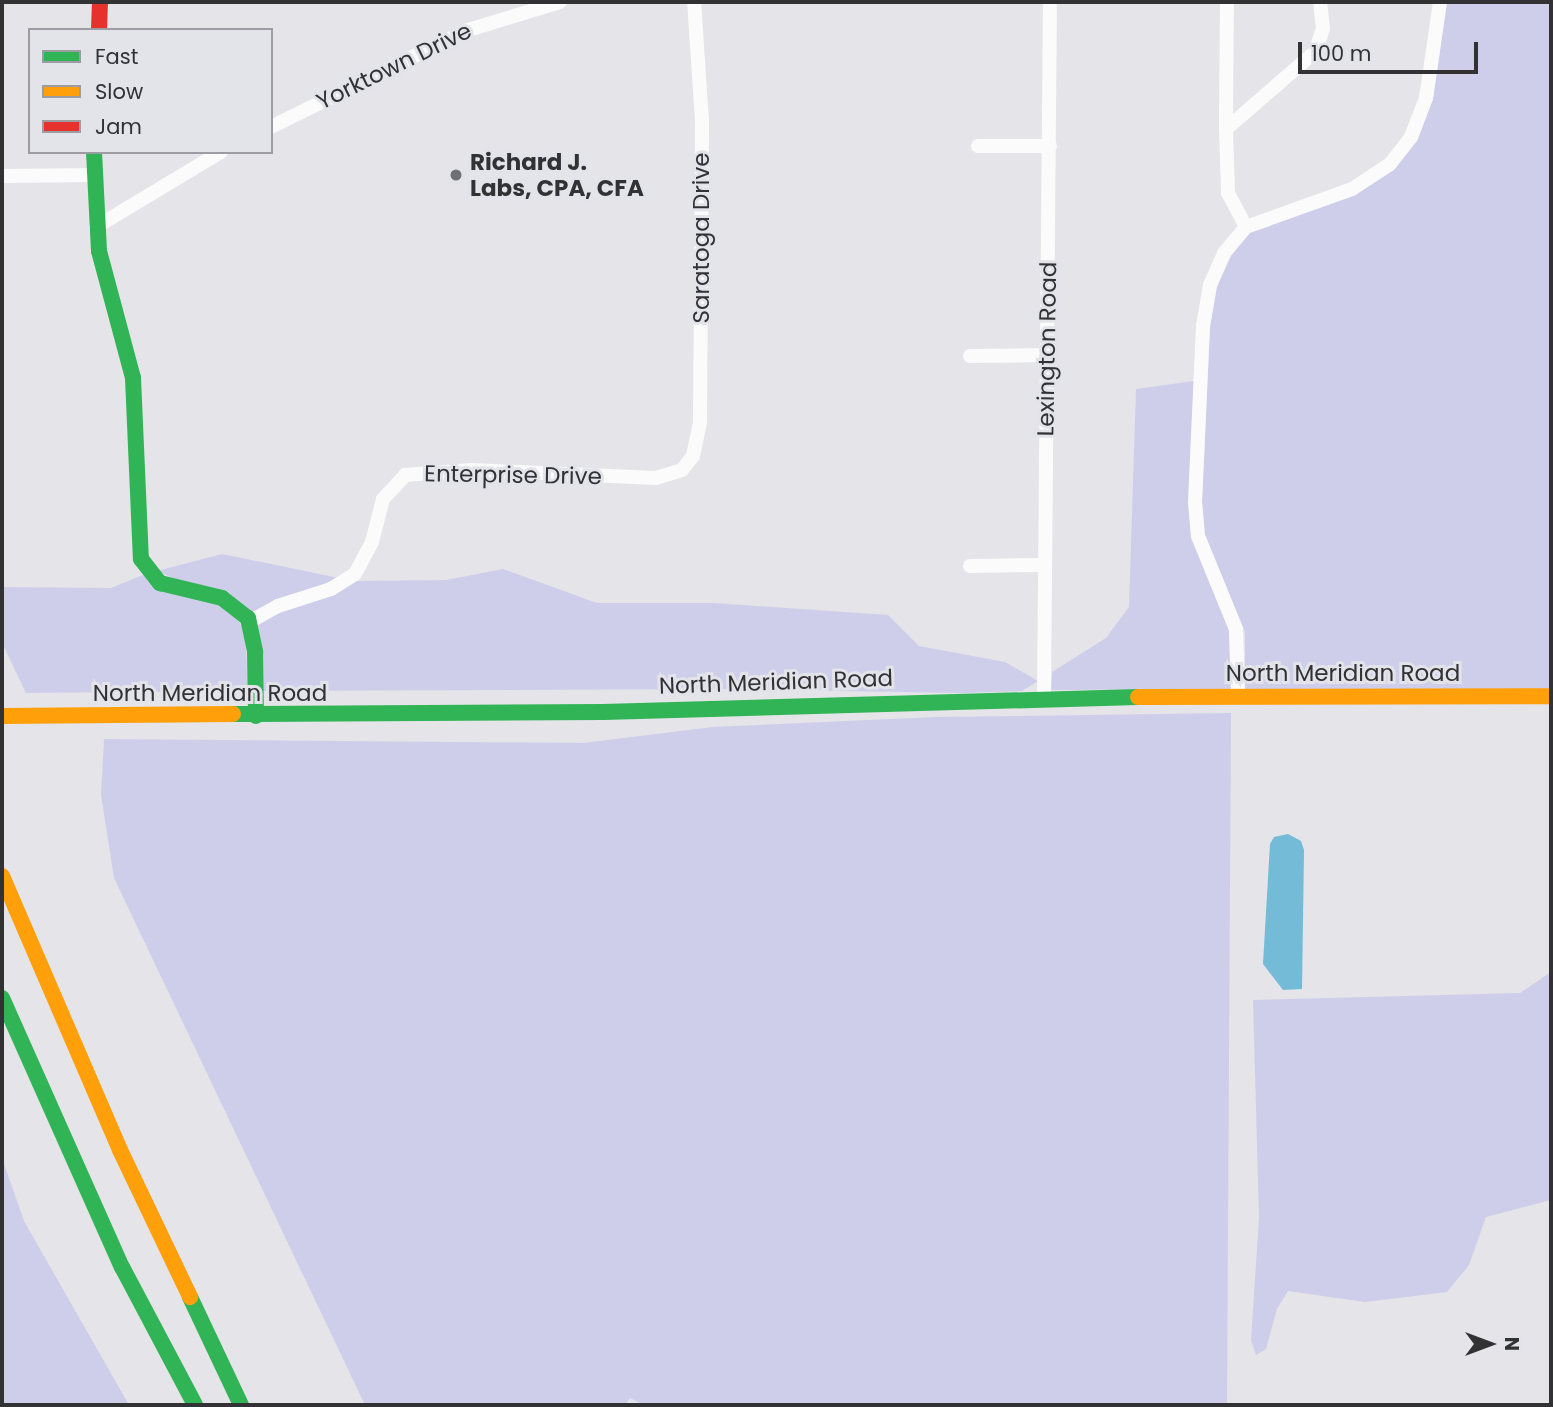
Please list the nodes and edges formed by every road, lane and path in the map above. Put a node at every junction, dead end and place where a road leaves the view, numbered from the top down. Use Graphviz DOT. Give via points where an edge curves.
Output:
graph roads {
  1 [pos="100,2"];
  2 [pos="560,2"];
  3 [pos="694,2"];
  4 [pos="1050,2"];
  5 [pos="1227,2"];
  6 [pos="1320,2"];
  7 [pos="1440,2"];
  8 [pos="99,28"];
  9 [pos="273,126"];
  10 [pos="1226,130"];
  11 [pos="978,146"];
  12 [pos="1049,146"];
  13 [pos="94,154"];
  14 [pos="218,154"];
  15 [pos="94,175"];
  16 [pos="2,176"];
  17 [pos="96,227"];
  18 [pos="1246,227"];
  19 [pos="1047,355"];
  20 [pos="970,356"];
  21 [pos="682,470"];
  22 [pos="1045,565"];
  23 [pos="970,566"];
  24 [pos="249,622"];
  25 [pos="1238,694"];
  26 [pos="1044,696"];
  27 [pos="1551,696"];
  28 [pos="2,716"];
  29 [pos="256,716"];
  30 [pos="2,876"];
  31 [pos="2,998"];
  32 [pos="195,1405"];
  33 [pos="241,1405"];
  1 -- 8 [label="main road"];
  2 -- 9 [label="street, Yorktown Drive" via="465,31"];
  3 -- 21 [label="street, Saratoga Drive" via="702,121 700,422 693,456"];
  4 -- 12 [label="street, Lexington Road"];
  5 -- 10 [label="street"];
  6 -- 10 [label="street" via="1323,29 1315,52"];
  7 -- 18 [label="street" via="1426,98 1411,137 1390,164 1352,189"];
  10 -- 18 [label="street" via="1228,193"];
  11 -- 12 [label="street"];
  12 -- 19 [label="street, Lexington Road"];
  13 -- 15 [label="main road"];
  14 -- 17 [label="street"];
  15 -- 16 [label="street"];
  15 -- 17 [label="main road"];
  17 -- 24 [label="main road" via="133,378 141,559 160,583 222,598"];
  18 -- 25 [label="street" via="1224,253 1210,285 1203,326 1195,502 1198,536 1236,629"];
  19 -- 20 [label="street"];
  19 -- 22 [label="street, Lexington Road"];
  21 -- 24 [label="street, Enterprise Drive" via="656,478 472,470 405,475 383,499 372,542 355,574 331,589 278,606"];
  22 -- 23 [label="street"];
  22 -- 26 [label="street, Lexington Road"];
  24 -- 29 [label="main road" via="255,652"];
  25 -- 26 [label="main road, North Meridian Road"];
  25 -- 27 [label="main road, North Meridian Road"];
  26 -- 29 [label="main road, North Meridian Road" via="603,712"];
  28 -- 29 [label="main road, North Meridian Road"];
  30 -- 33 [label="main road" via="120,1150"];
  31 -- 32 [label="main road" via="122,1267"];
}
